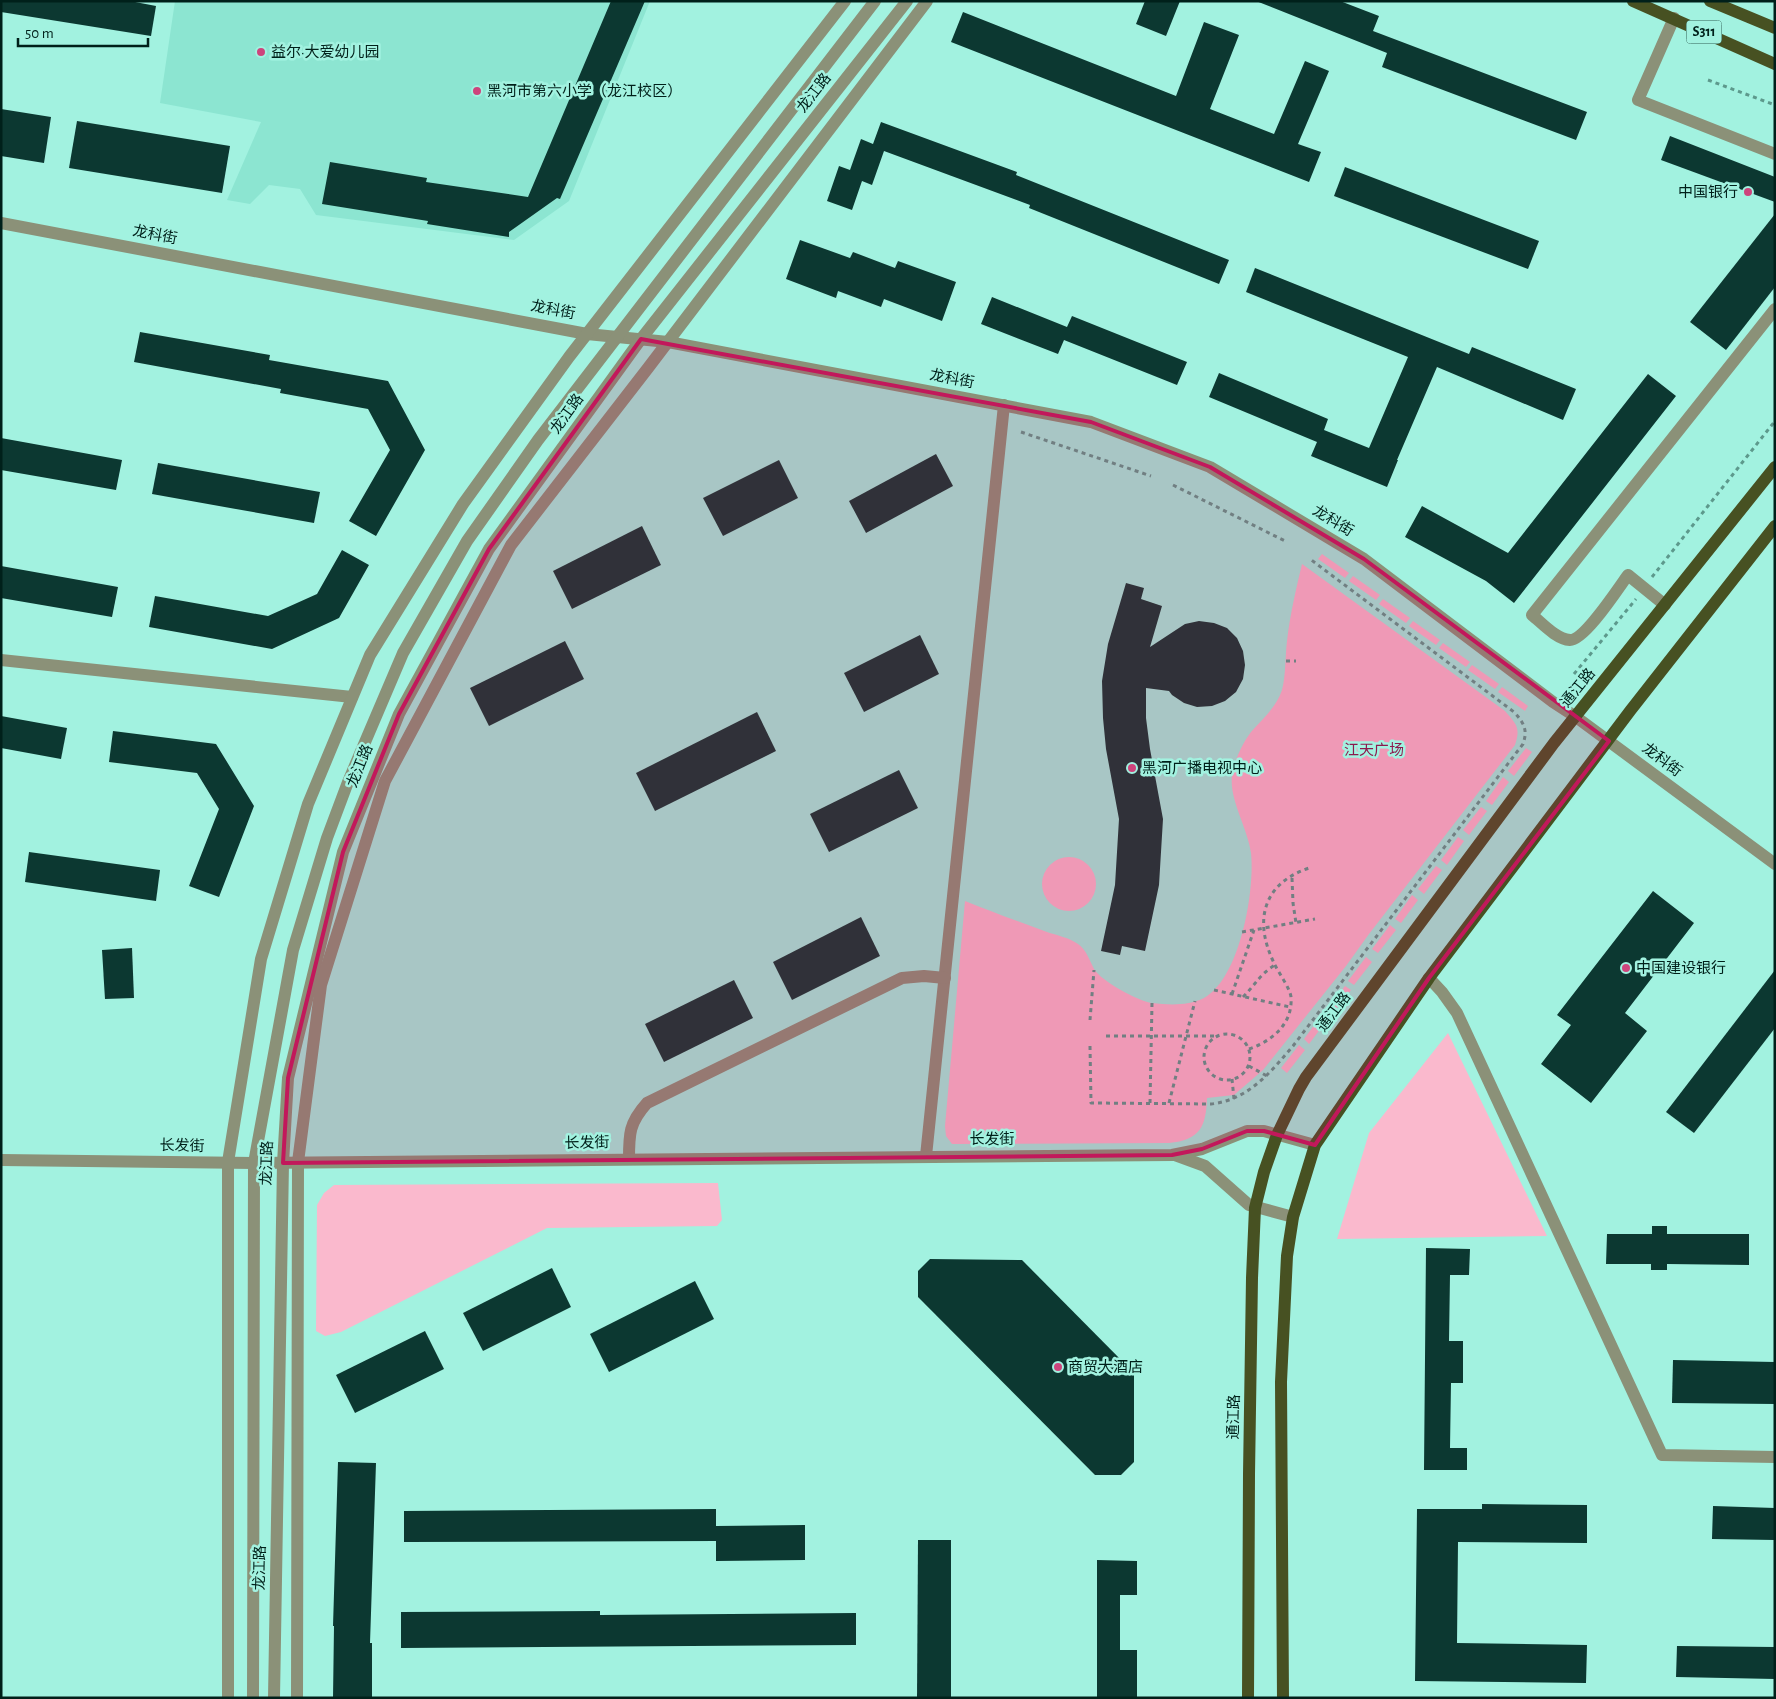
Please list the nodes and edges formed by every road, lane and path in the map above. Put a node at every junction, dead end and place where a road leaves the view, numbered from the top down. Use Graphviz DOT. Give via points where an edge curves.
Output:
graph roads {
  1 [pos="845,1"];
  2 [pos="875,1"];
  3 [pos="907,1"];
  4 [pos="927,1"];
  5 [pos="1633,1"];
  6 [pos="1710,1"];
  7 [pos="1674,18"];
  8 [pos="1775,28"];
  9 [pos="1775,64"];
  10 [pos="1708,80"];
  11 [pos="1775,105"];
  12 [pos="1775,154"];
  13 [pos="1,223"];
  14 [pos="1775,309"];
  15 [pos="588,334"];
  16 [pos="619,336"];
  17 [pos="642,339"];
  18 [pos="668,342"];
  19 [pos="1004,406"];
  20 [pos="1775,421"];
  21 [pos="1021,432"];
  22 [pos="1775,467"];
  23 [pos="1151,476"];
  24 [pos="1173,485"];
  25 [pos="1775,526"];
  26 [pos="1285,541"];
  27 [pos="1310,559"];
  28 [pos="1649,582"];
  29 [pos="1641,592"];
  30 [pos="1665,604"];
  31 [pos="1,660"];
  32 [pos="1286,661"];
  33 [pos="1296,662"];
  34 [pos="1574,674"];
  35 [pos="352,697"];
  36 [pos="1576,717"];
  37 [pos="1609,741"];
  38 [pos="1775,864"];
  39 [pos="1312,867"];
  40 [pos="1292,877"];
  41 [pos="1315,919"];
  42 [pos="1296,923"];
  43 [pos="1263,928"];
  44 [pos="1254,930"];
  45 [pos="1242,932"];
  46 [pos="1275,965"];
  47 [pos="1094,970"];
  48 [pos="945,978"];
  49 [pos="1429,978"];
  50 [pos="1214,990"];
  51 [pos="1232,994"];
  52 [pos="1244,997"];
  53 [pos="1195,1001"];
  54 [pos="1152,1003"];
  55 [pos="1290,1007"];
  56 [pos="1090,1020"];
  57 [pos="1106,1036"];
  58 [pos="1151,1036"];
  59 [pos="1186,1036"];
  60 [pos="1216,1036"];
  61 [pos="1090,1046"];
  62 [pos="1249,1049"];
  63 [pos="1249,1066"];
  64 [pos="1266,1076"];
  65 [pos="1232,1079"];
  66 [pos="1234,1098"];
  67 [pos="1150,1103"];
  68 [pos="1169,1103"];
  69 [pos="1277,1135"];
  70 [pos="1315,1145"];
  71 [pos="1172,1155"];
  72 [pos="926,1156"];
  73 [pos="629,1159"];
  74 [pos="1,1160"];
  75 [pos="228,1162"];
  76 [pos="298,1162"];
  77 [pos="254,1163"];
  78 [pos="283,1163"];
  79 [pos="1255,1208"];
  80 [pos="1293,1217"];
  81 [pos="1775,1457"];
  82 [pos="228,1698"];
  83 [pos="253,1698"];
  84 [pos="274,1698"];
  85 [pos="297,1698"];
  86 [pos="1248,1698"];
  87 [pos="1283,1698"];
  1 -- 15 [label="street"];
  2 -- 16 [label="street, 龙江路"];
  3 -- 17 [label="street, 龙江路"];
  4 -- 18 [label="street"];
  5 -- 7 [label="main road, S311"];
  6 -- 8 [label="main road"];
  7 -- 9 [label="main road, S311"];
  7 -- 12 [label="street" via="1638,100"];
  10 -- 11 [label="path"];
  13 -- 15 [label="street, 龙科街"];
  14 -- 30 [label="street" via="1532,615 1556,635 1570,640 1579,637 1591,626 1628,575"];
  15 -- 16 [label="street, 龙科街"];
  15 -- 35 [label="street" via="463,504 370,655"];
  16 -- 17 [label="street, 龙科街"];
  16 -- 77 [label="street, 龙江路" via="538,440 468,541 403,653 327,838 293,950"];
  17 -- 18 [label="street, 龙科街"];
  17 -- 78 [label="street, 龙江路" via="489,549 399,714 343,852 288,1078"];
  18 -- 19 [label="street, 龙科街"];
  18 -- 76 [label="street" via="511,545 385,781 321,985"];
  19 -- 36 [label="street, 龙科街" via="1092,422 1210,467 1364,559"];
  19 -- 48 [label="street"];
  20 -- 28 [label="path"];
  21 -- 23 [label="path"];
  22 -- 30 [label="main road, 通江路"];
  24 -- 26 [label="path"];
  25 -- 37 [label="main road"];
  27 -- 64 [label="path" via="1514,712 1521,719 1526,734 1509,763 1293,1046"];
  29 -- 34 [label="path"];
  30 -- 36 [label="main road, 通江路"];
  31 -- 35 [label="street"];
  32 -- 33 [label="path"];
  35 -- 75 [label="street" via="308,804 261,958"];
  36 -- 37 [label="street, 龙科街"];
  36 -- 69 [label="main road, 通江路" via="1306,1077"];
  37 -- 38 [label="street, 龙科街"];
  37 -- 49 [label="main road"];
  39 -- 40 [label="path"];
  40 -- 42 [label="path"];
  40 -- 43 [label="path" via="1271,895 1264,912"];
  41 -- 42 [label="path"];
  42 -- 43 [label="path"];
  43 -- 44 [label="path"];
  43 -- 46 [label="path" via="1265,944"];
  44 -- 45 [label="path"];
  44 -- 51 [label="path"];
  46 -- 52 [label="path" via="1260,976"];
  46 -- 55 [label="path" via="1291,995"];
  47 -- 56 [label="path"];
  48 -- 72 [label="street"];
  48 -- 73 [label="street" via="902,978 646,1103 631,1126"];
  49 -- 70 [label="main road"];
  49 -- 81 [label="street" via="1457,1013 1662,1455"];
  50 -- 51 [label="path"];
  51 -- 52 [label="path"];
  52 -- 55 [label="path"];
  53 -- 59 [label="path"];
  54 -- 58 [label="path"];
  55 -- 62 [label="path" via="1278,1033 1264,1044"];
  57 -- 58 [label="path"];
  58 -- 59 [label="path"];
  58 -- 67 [label="path"];
  59 -- 60 [label="path"];
  59 -- 68 [label="path"];
  60 -- 62 [label="path" via="1234,1034"];
  60 -- 65 [label="path" via="1204,1052 1206,1067 1216,1078"];
  61 -- 67 [label="path" via="1091,1103"];
  62 -- 63 [label="path"];
  63 -- 64 [label="path"];
  63 -- 65 [label="path" via="1243,1074"];
  64 -- 66 [label="path" via="1259,1084"];
  65 -- 66 [label="path"];
  66 -- 68 [label="path" via="1211,1104"];
  67 -- 68 [label="path"];
  69 -- 70 [label="street, 长发街"];
  69 -- 71 [label="street, 长发街" via="1247,1132 1202,1149"];
  69 -- 79 [label="main road, 通江路"];
  70 -- 80 [label="main road"];
  71 -- 72 [label="street, 长发街"];
  71 -- 79 [label="street, 长发街" via="1205,1166"];
  72 -- 73 [label="street, 长发街"];
  73 -- 76 [label="street, 长发街"];
  74 -- 75 [label="street, 长发街"];
  75 -- 77 [label="street, 长发街"];
  75 -- 82 [label="street"];
  76 -- 78 [label="street, 长发街"];
  76 -- 85 [label="street"];
  77 -- 78 [label="street, 长发街"];
  77 -- 83 [label="street, 龙江路"];
  78 -- 84 [label="street, 龙江路"];
  79 -- 80 [label="street, 长发街"];
  79 -- 86 [label="main road, 通江路"];
  80 -- 87 [label="main road" via="1287,1256 1281,1382"];
}
